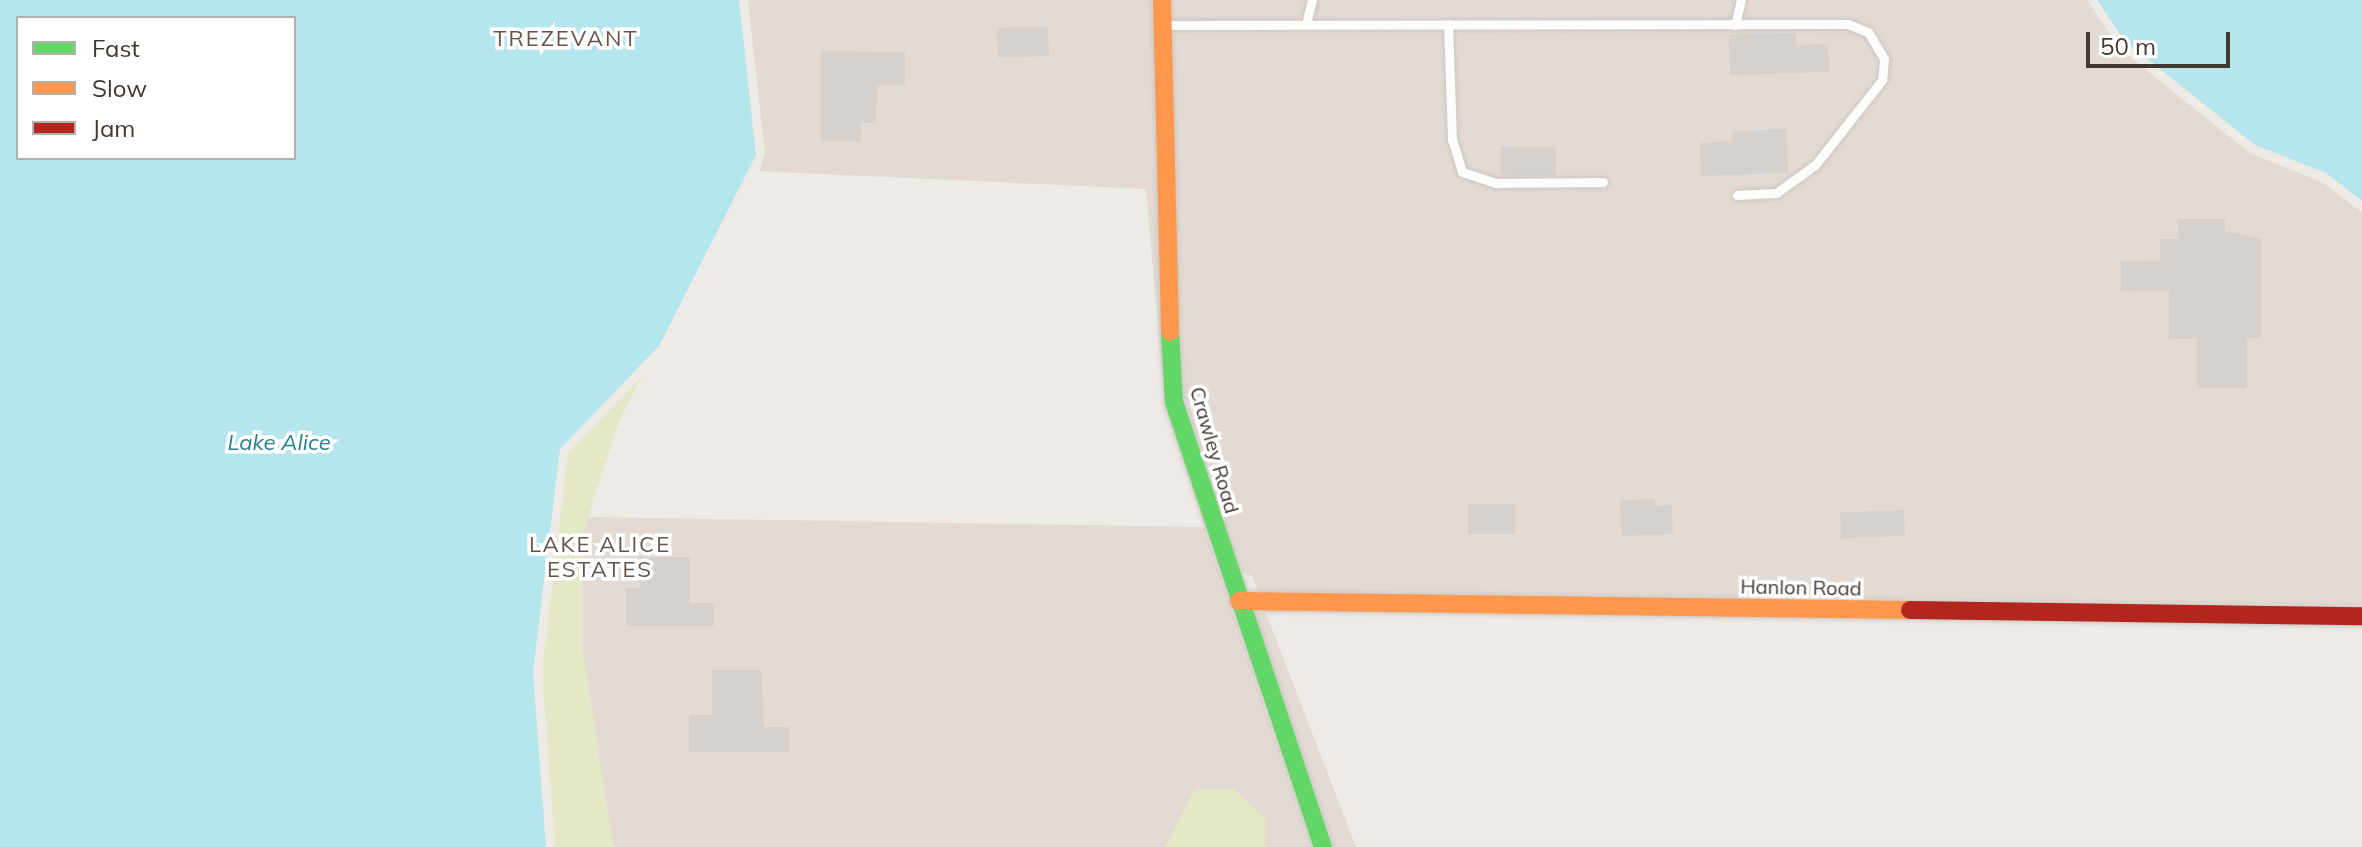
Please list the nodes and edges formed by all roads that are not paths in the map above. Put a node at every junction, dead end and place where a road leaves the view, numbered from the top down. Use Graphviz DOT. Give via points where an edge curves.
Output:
graph roads {
  1 [pos="1162,0"];
  2 [pos="1312,0"];
  3 [pos="1741,0"];
  4 [pos="1306,24"];
  5 [pos="1448,24"];
  6 [pos="1162,25"];
  7 [pos="1735,25"];
  8 [pos="1603,182"];
  9 [pos="1737,195"];
  10 [pos="1239,601"];
  11 [pos="2362,616"];
  12 [pos="1323,847"];
  1 -- 6 [label="street, Crawley Road"];
  2 -- 4 [label="lane"];
  3 -- 7 [label="lane"];
  4 -- 5 [label="lane"];
  4 -- 6 [label="lane"];
  5 -- 7 [label="lane"];
  5 -- 8 [label="lane" via="1452,139 1462,172 1496,183"];
  6 -- 10 [label="street, Crawley Road" via="1163,230 1174,402"];
  7 -- 9 [label="lane" via="1848,24 1868,32 1884,59 1882,80 1798,182 1776,193"];
  10 -- 11 [label="street, Hanlon Road"];
  10 -- 12 [label="street, Crawley Road"];
}
